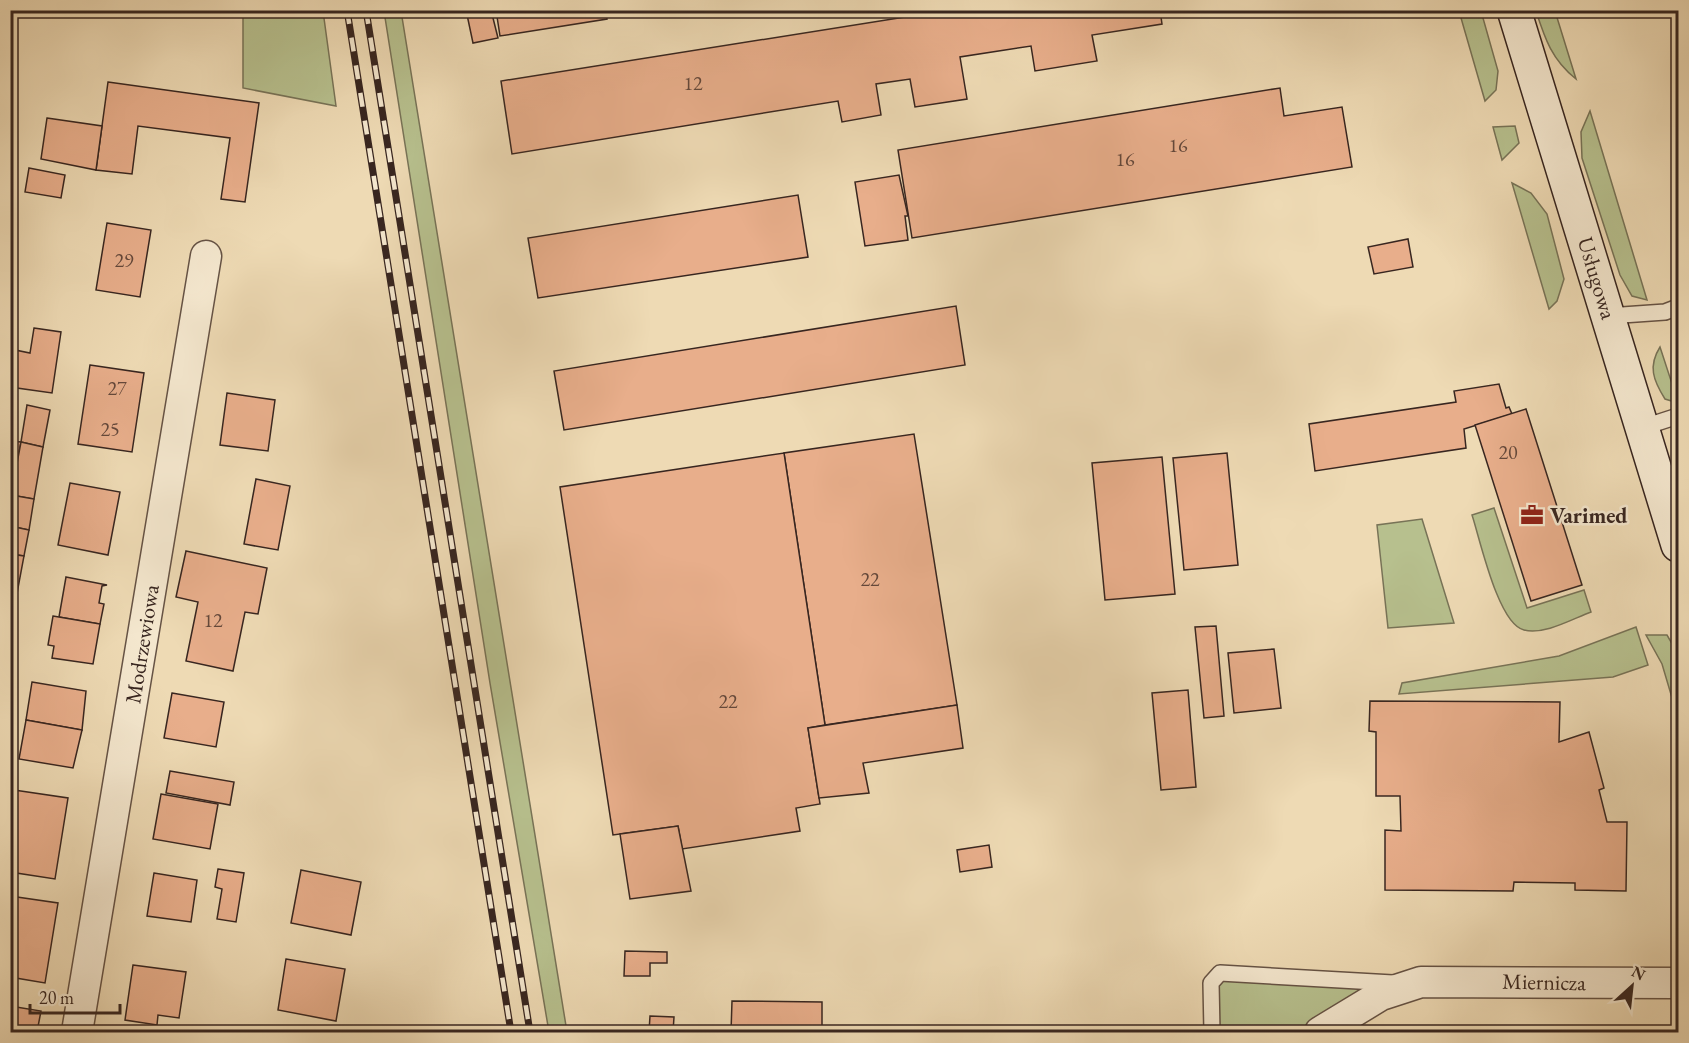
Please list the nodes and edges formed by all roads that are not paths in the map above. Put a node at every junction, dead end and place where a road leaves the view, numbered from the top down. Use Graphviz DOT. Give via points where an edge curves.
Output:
graph roads {
  1 [pos="1514,10"];
  2 [pos="207,256"];
  3 [pos="1678,307"];
  4 [pos="1608,316"];
  5 [pos="1678,416"];
  6 [pos="1641,428"];
  7 [pos="1678,545"];
  8 [pos="1678,983"];
  9 [pos="1409,984"];
  10 [pos="77,1032"];
  11 [pos="1212,1032"];
  12 [pos="1320,1032"];
  1 -- 4 [label="street, Usługowa"];
  2 -- 10 [label="street, Modrzewiowa"];
  3 -- 4 [label="lane" via="1665,312"];
  4 -- 6 [label="street, Usługowa"];
  5 -- 6 [label="lane"];
  6 -- 7 [label="street, Usługowa"];
  8 -- 9 [label="street, Miernicza" via="1435,980"];
  9 -- 11 [label="lane, Miernicza" via="1225,972 1216,975 1211,983"];
  9 -- 12 [label="street, Miernicza" via="1381,994"];
}
